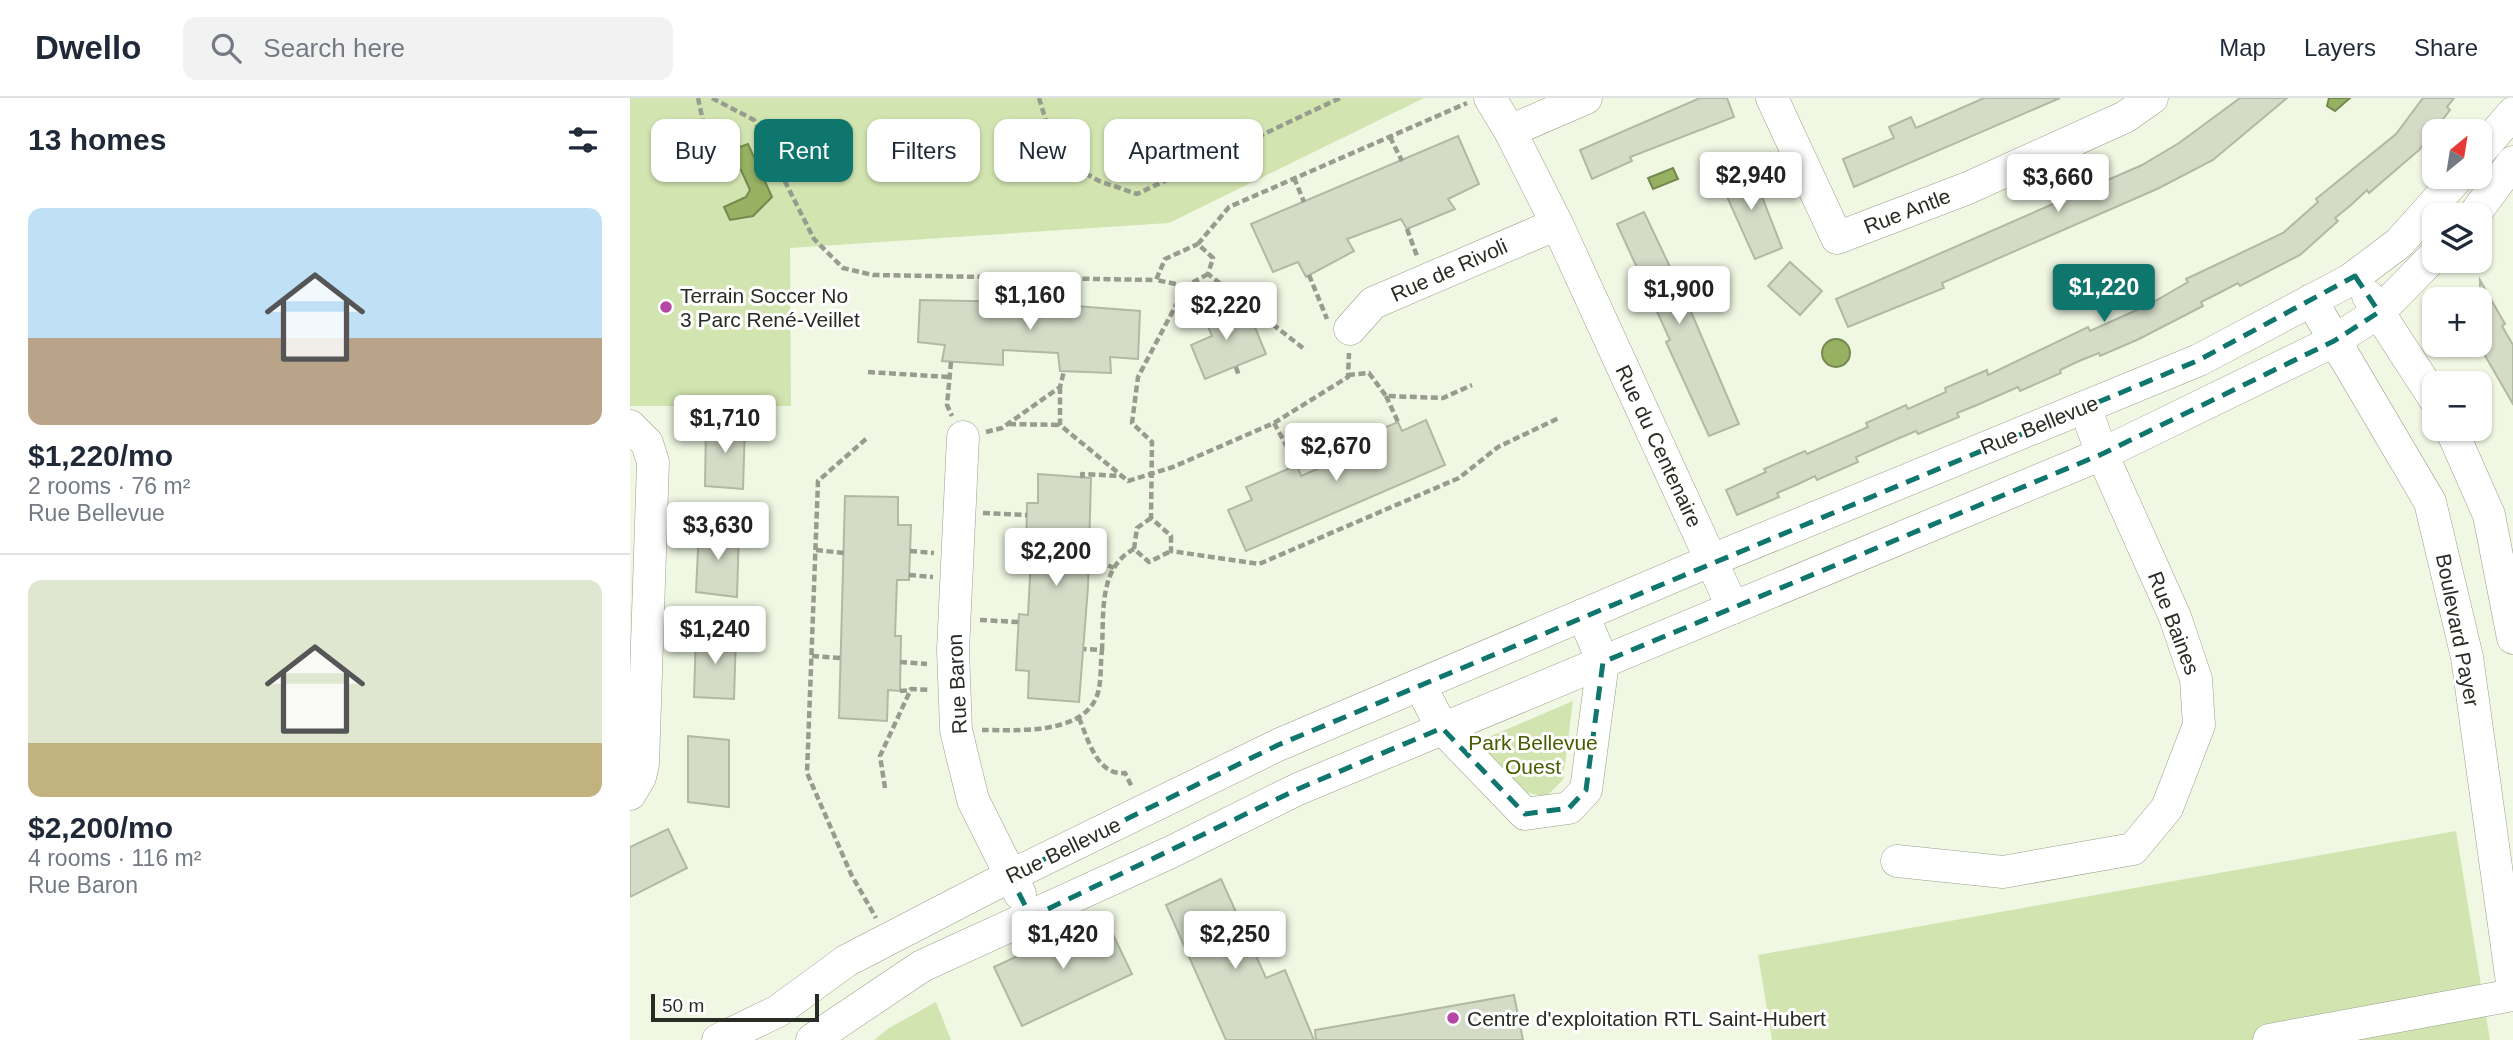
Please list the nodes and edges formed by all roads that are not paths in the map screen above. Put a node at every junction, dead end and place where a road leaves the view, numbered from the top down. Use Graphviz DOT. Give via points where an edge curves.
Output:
graph roads {
  1 [pos="1490,98"];
  2 [pos="1586,98"];
  3 [pos="1772,98"];
  4 [pos="2152,98"];
  5 [pos="2513,113"];
  6 [pos="1510,131"];
  7 [pos="2492,138"];
  8 [pos="2513,162"];
  9 [pos="2447,189"];
  10 [pos="2483,203"];
  11 [pos="1557,224"];
  12 [pos="2422,268"];
  13 [pos="2355,276"];
  14 [pos="2312,300"];
  15 [pos="2379,312"];
  16 [pos="1339,326"];
  17 [pos="2334,341"];
  18 [pos="2422,379"];
  19 [pos="2085,407"];
  20 [pos="630,426"];
  21 [pos="963,437"];
  22 [pos="2456,441"];
  23 [pos="2102,454"];
  24 [pos="1712,560"];
  25 [pos="1733,608"];
  26 [pos="1583,615"];
  27 [pos="2513,638"];
  28 [pos="2513,649"];
  29 [pos="2467,657"];
  30 [pos="1603,662"];
  31 [pos="1420,685"];
  32 [pos="1442,728"];
  33 [pos="1278,746"];
  34 [pos="1298,789"];
  35 [pos="630,794"];
  36 [pos="1897,861"];
  37 [pos="1010,876"];
  38 [pos="1031,917"];
  39 [pos="2513,993"];
  40 [pos="718,1040"];
  41 [pos="812,1040"];
  42 [pos="2269,1040"];
  1 -- 6 [label="street, Rue du Centenaire"];
  2 -- 6 [label="street"];
  3 -- 4 [label="street, Rue Antle" via="1837,238 1968,188 2125,117"];
  5 -- 7 [label="street"];
  6 -- 11 [label="street, Rue du Centenaire"];
  8 -- 10 [label="street"];
  9 -- 13 [label="street, Rue Bellevue" via="2399,243"];
  11 -- 16 [label="street, Rue de Rivoli" via="1373,303"];
  11 -- 24 [label="street, Rue du Centenaire"];
  12 -- 15 [label="street"];
  13 -- 14 [label="street, Rue Bellevue"];
  13 -- 15 [label="street"];
  14 -- 17 [label="street, Boulevard Payer"];
  14 -- 19 [label="street, Rue Bellevue" via="2199,359"];
  15 -- 17 [label="street"];
  15 -- 18 [label="street"];
  17 -- 23 [label="street"];
  17 -- 29 [label="street, Boulevard Payer" via="2430,502"];
  19 -- 23 [label="street, Rue Baines"];
  19 -- 24 [label="street, Rue Bellevue"];
  20 -- 35 [label="street" via="647,443 653,466 643,764"];
  21 -- 37 [label="street, Rue Baron" via="954,619 956,730 973,800"];
  22 -- 27 [label="street" via="2489,515"];
  23 -- 25 [label="street"];
  23 -- 36 [label="street, Rue Baines" via="2175,617 2196,680 2199,725 2166,808 2133,849 2003,872"];
  24 -- 25 [label="street, Rue du Centenaire"];
  24 -- 26 [label="street, Rue Bellevue"];
  25 -- 30 [label="street"];
  26 -- 30 [label="street"];
  26 -- 31 [label="street, Rue Bellevue"];
  28 -- 29 [label="street"];
  29 -- 39 [label="street, Boulevard Payer"];
  30 -- 32 [label="street"];
  30 -- 32 [label="street" via="1586,790 1569,808 1525,814"];
  31 -- 32 [label="street"];
  31 -- 33 [label="street, Rue Bellevue"];
  32 -- 34 [label="street"];
  33 -- 34 [label="street"];
  33 -- 37 [label="street, Rue Bellevue"];
  34 -- 38 [label="street"];
  37 -- 38 [label="street, Rue Baron"];
  37 -- 40 [label="street, Rue Bellevue" via="846,961 778,1011"];
  38 -- 41 [label="street" via="922,966"];
  39 -- 42 [label="street"];
}
